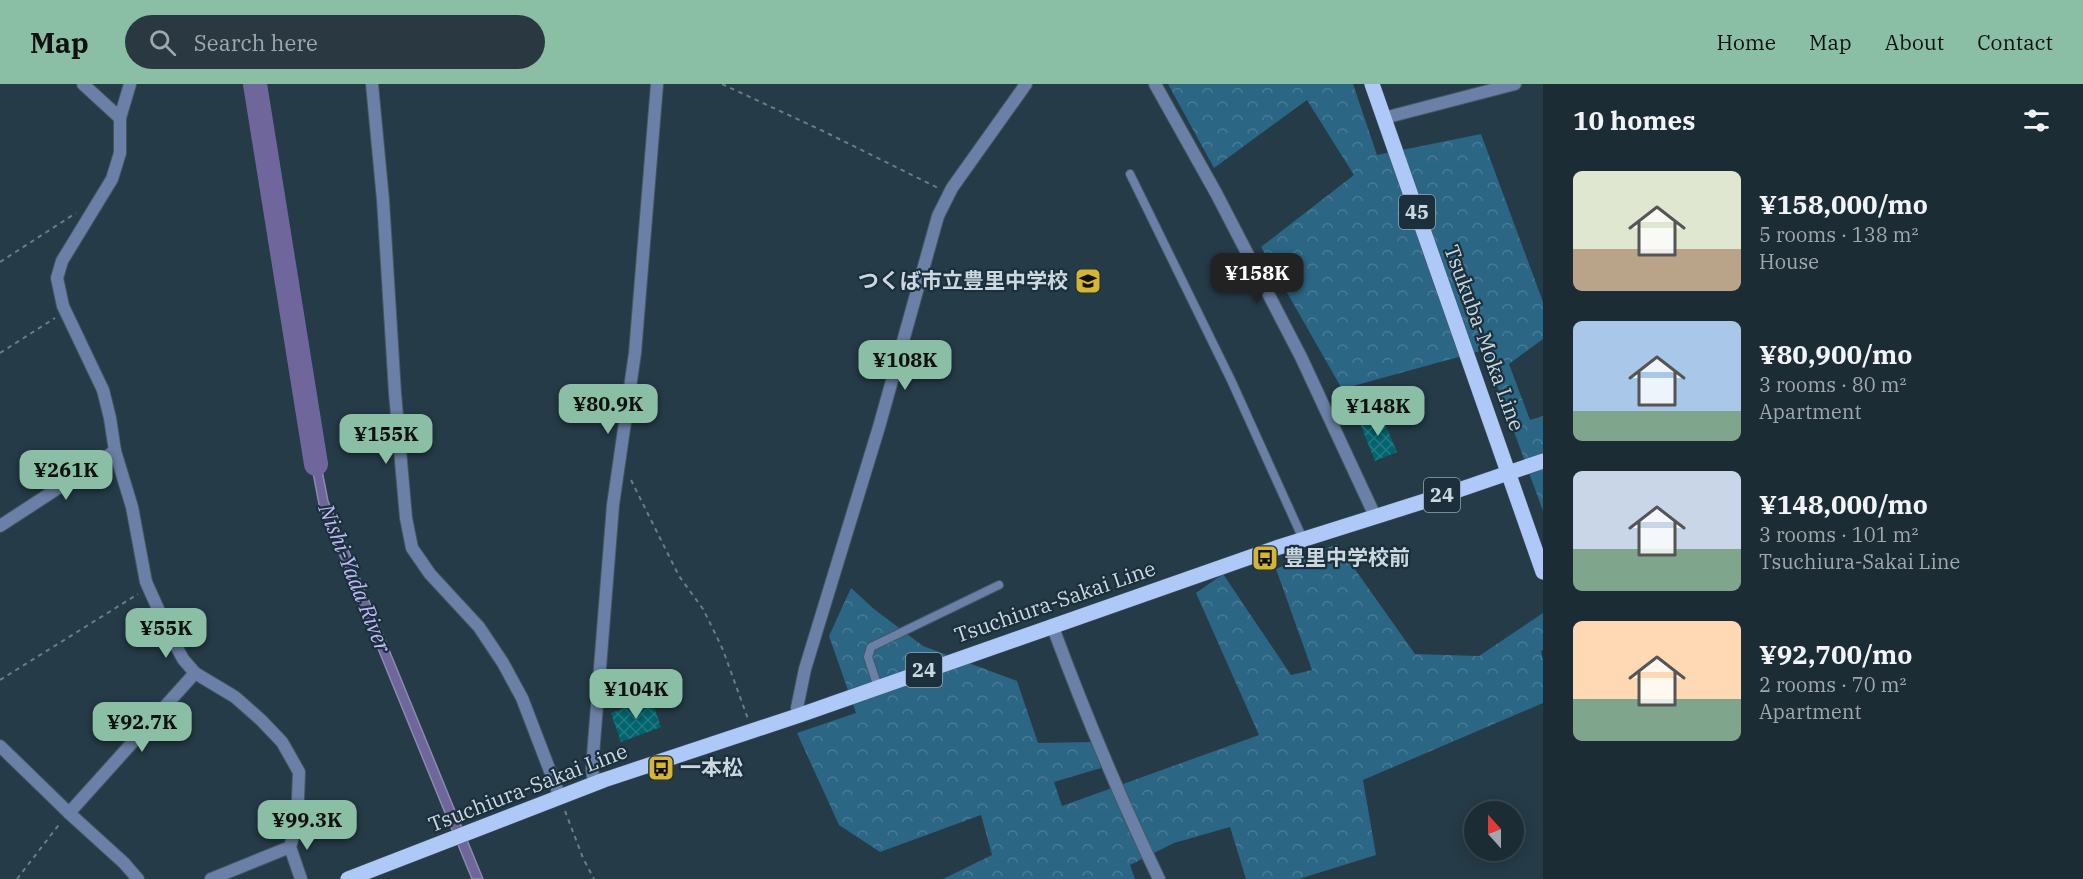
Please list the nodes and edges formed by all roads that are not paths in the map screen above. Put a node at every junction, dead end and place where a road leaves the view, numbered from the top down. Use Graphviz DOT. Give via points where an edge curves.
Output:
graph roads {
  1 [pos="83,84"];
  2 [pos="130,84"];
  3 [pos="372,84"];
  4 [pos="657,84"];
  5 [pos="1026,84"];
  6 [pos="1155,84"];
  7 [pos="1372,84"];
  8 [pos="1515,84"];
  9 [pos="120,118"];
  10 [pos="1384,118"];
  11 [pos="1130,174"];
  12 [pos="115,451"];
  13 [pos="1543,461"];
  14 [pos="1509,473"];
  15 [pos="1375,516"];
  16 [pos="0,526"];
  17 [pos="1303,538"];
  18 [pos="1543,572"];
  19 [pos="999,585"];
  20 [pos="1052,625"];
  21 [pos="195,673"];
  22 [pos="878,687"];
  23 [pos="800,715"];
  24 [pos="0,746"];
  25 [pos="594,784"];
  26 [pos="560,797"];
  27 [pos="69,813"];
  28 [pos="290,847"];
  29 [pos="138,879"];
  30 [pos="211,879"];
  31 [pos="301,879"];
  32 [pos="348,879"];
  33 [pos="1159,879"];
  1 -- 9 [label="street"];
  2 -- 9 [label="street"];
  3 -- 26 [label="street" via="394,393 412,548 430,574 479,627 503,663 522,698"];
  4 -- 25 [label="street" via="635,353 613,505 592,768"];
  5 -- 23 [label="street" via="938,216 805,669 797,708"];
  6 -- 15 [label="street" via="1301,357"];
  7 -- 10 [label="main road, Tsukuba-Moka Line / 45"];
  8 -- 10 [label="street"];
  9 -- 12 [label="street" via="120,153 112,179 62,261 57,278 65,312 103,390"];
  10 -- 14 [label="main road, Tsukuba-Moka Line / 45"];
  11 -- 17 [label="lane"];
  12 -- 16 [label="street"];
  12 -- 21 [label="street" via="132,507 148,588 183,659"];
  13 -- 14 [label="main road, Tsuchiura-Sakai Line / 24"];
  14 -- 15 [label="main road, Tsuchiura-Sakai Line / 24"];
  14 -- 18 [label="main road, Tsukuba-Moka Line / 45"];
  15 -- 17 [label="main road, Tsuchiura-Sakai Line / 24"];
  17 -- 20 [label="main road, Tsuchiura-Sakai Line / 24"];
  19 -- 22 [label="lane" via="871,647 868,657"];
  20 -- 22 [label="main road, Tsuchiura-Sakai Line / 24"];
  20 -- 33 [label="street" via="1110,774"];
  21 -- 27 [label="street"];
  21 -- 28 [label="street" via="235,696 261,720 282,742 299,772 297,823"];
  22 -- 23 [label="main road, Tsuchiura-Sakai Line / 24"];
  23 -- 25 [label="main road, Tsuchiura-Sakai Line / 24"];
  24 -- 27 [label="street"];
  25 -- 26 [label="main road, Tsuchiura-Sakai Line / 24"];
  26 -- 32 [label="main road, Tsuchiura-Sakai Line / 24"];
  27 -- 29 [label="street"];
  28 -- 30 [label="street"];
  28 -- 31 [label="street"];
}
